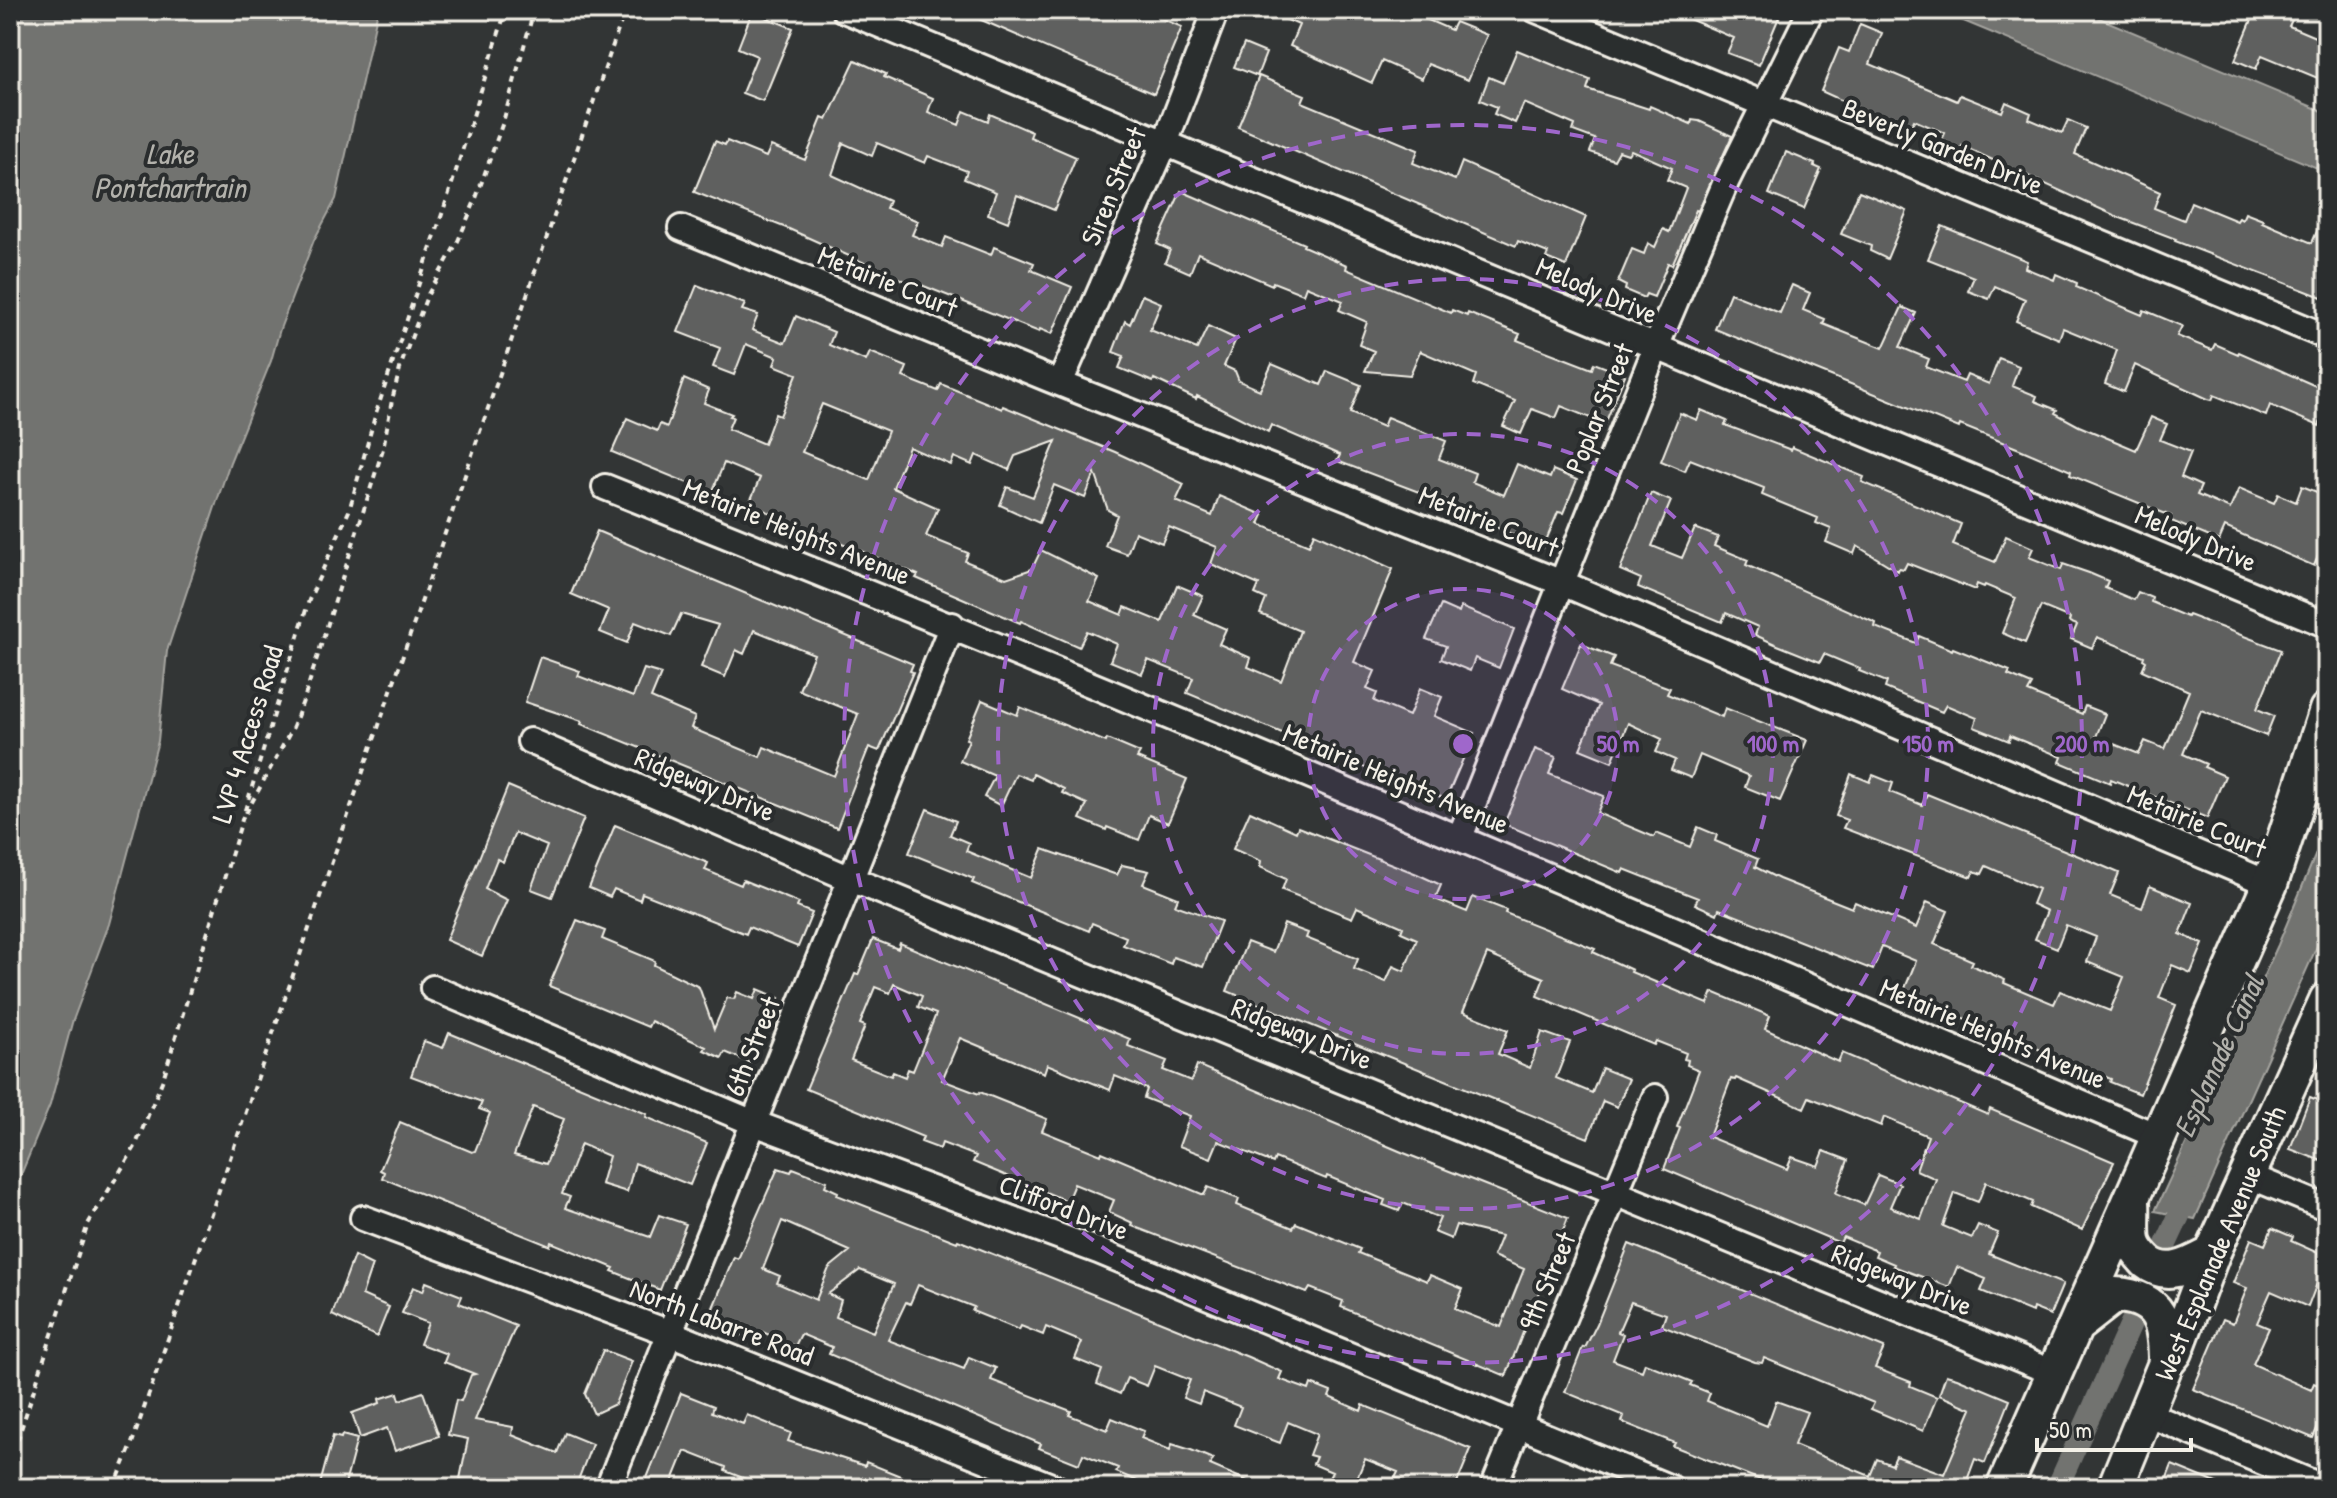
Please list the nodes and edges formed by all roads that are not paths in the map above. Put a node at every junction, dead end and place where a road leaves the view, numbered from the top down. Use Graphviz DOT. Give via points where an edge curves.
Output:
graph roads {
  1 [pos="844,10"];
  2 [pos="1216,10"];
  3 [pos="1536,10"];
  4 [pos="1811,10"];
  5 [pos="1764,105"];
  6 [pos="1165,143"];
  7 [pos="681,228"];
  8 [pos="2327,337"];
  9 [pos="1656,347"];
  10 [pos="1060,383"];
  11 [pos="605,487"];
  12 [pos="1562,583"];
  13 [pos="952,625"];
  14 [pos="2327,625"];
  15 [pos="2327,710"];
  16 [pos="530,741"];
  17 [pos="1460,837"];
  18 [pos="851,879"];
  19 [pos="2270,884"];
  20 [pos="433,988"];
  21 [pos="2327,1000"];
  22 [pos="1655,1097"];
  23 [pos="754,1123"];
  24 [pos="2159,1137"];
  25 [pos="2247,1175"];
  26 [pos="1616,1194"];
  27 [pos="2132,1198"];
  28 [pos="2327,1208"];
  29 [pos="363,1218"];
  30 [pos="2212,1254"];
  31 [pos="2075,1327"];
  32 [pos="670,1333"];
  33 [pos="2166,1363"];
  34 [pos="2054,1373"];
  35 [pos="2147,1414"];
  36 [pos="1519,1426"];
  37 [pos="608,1488"];
  38 [pos="1056,1488"];
  39 [pos="1493,1488"];
  40 [pos="1671,1488"];
  41 [pos="2004,1488"];
  42 [pos="2115,1488"];
  43 [pos="2325,1488"];
  1 -- 6 [label="street, Melody Drive"];
  2 -- 6 [label="street, Siren Street"];
  3 -- 5 [label="street, Beverly Garden Drive"];
  4 -- 5 [label="street, Poplar Street"];
  5 -- 8 [label="street, Beverly Garden Drive"];
  5 -- 9 [label="street, Poplar Street"];
  6 -- 9 [label="street, Melody Drive"];
  6 -- 10 [label="street, Siren Street"];
  7 -- 10 [label="street, Metairie Court"];
  9 -- 12 [label="street, Poplar Street"];
  9 -- 14 [label="street, Melody Drive"];
  10 -- 12 [label="street, Metairie Court"];
  11 -- 13 [label="street, Metairie Heights Avenue"];
  12 -- 17 [label="street, Poplar Street"];
  12 -- 19 [label="street, Metairie Court"];
  13 -- 17 [label="street, Metairie Heights Avenue"];
  13 -- 18 [label="street, 6th Street"];
  15 -- 19 [label="main road"];
  16 -- 18 [label="street, Ridgeway Drive"];
  17 -- 24 [label="street, Metairie Heights Avenue"];
  18 -- 23 [label="street, 6th Street"];
  18 -- 26 [label="street, Ridgeway Drive"];
  19 -- 24 [label="main road"];
  20 -- 23 [label="street, Clifford Drive"];
  21 -- 25 [label="main road, West Esplanade Avenue South"];
  22 -- 26 [label="street, 9th Street"];
  23 -- 32 [label="street, 6th Street"];
  23 -- 36 [label="street, Clifford Drive" via="1098,1251"];
  24 -- 27 [label="main road"];
  25 -- 28 [label="street"];
  25 -- 30 [label="main road, West Esplanade Avenue South"];
  26 -- 34 [label="street, Ridgeway Drive"];
  26 -- 36 [label="street, 9th Street"];
  27 -- 30 [label="main road" via="2133,1243 2152,1266 2185,1268"];
  27 -- 31 [label="main road"];
  29 -- 32 [label="street, North Labarre Road"];
  30 -- 33 [label="main road, West Esplanade Avenue South" via="2175,1352"];
  31 -- 33 [label="main road" via="2115,1295 2133,1296 2149,1303 2160,1319"];
  31 -- 34 [label="main road"];
  32 -- 37 [label="street, 6th Street"];
  32 -- 38 [label="street, North Labarre Road"];
  33 -- 35 [label="main road, West Esplanade Avenue South"];
  34 -- 41 [label="main road"];
  35 -- 42 [label="main road, West Esplanade Avenue South"];
  35 -- 43 [label="street"];
  36 -- 39 [label="street, 9th Street"];
  36 -- 40 [label="street, Clifford Drive"];
}
